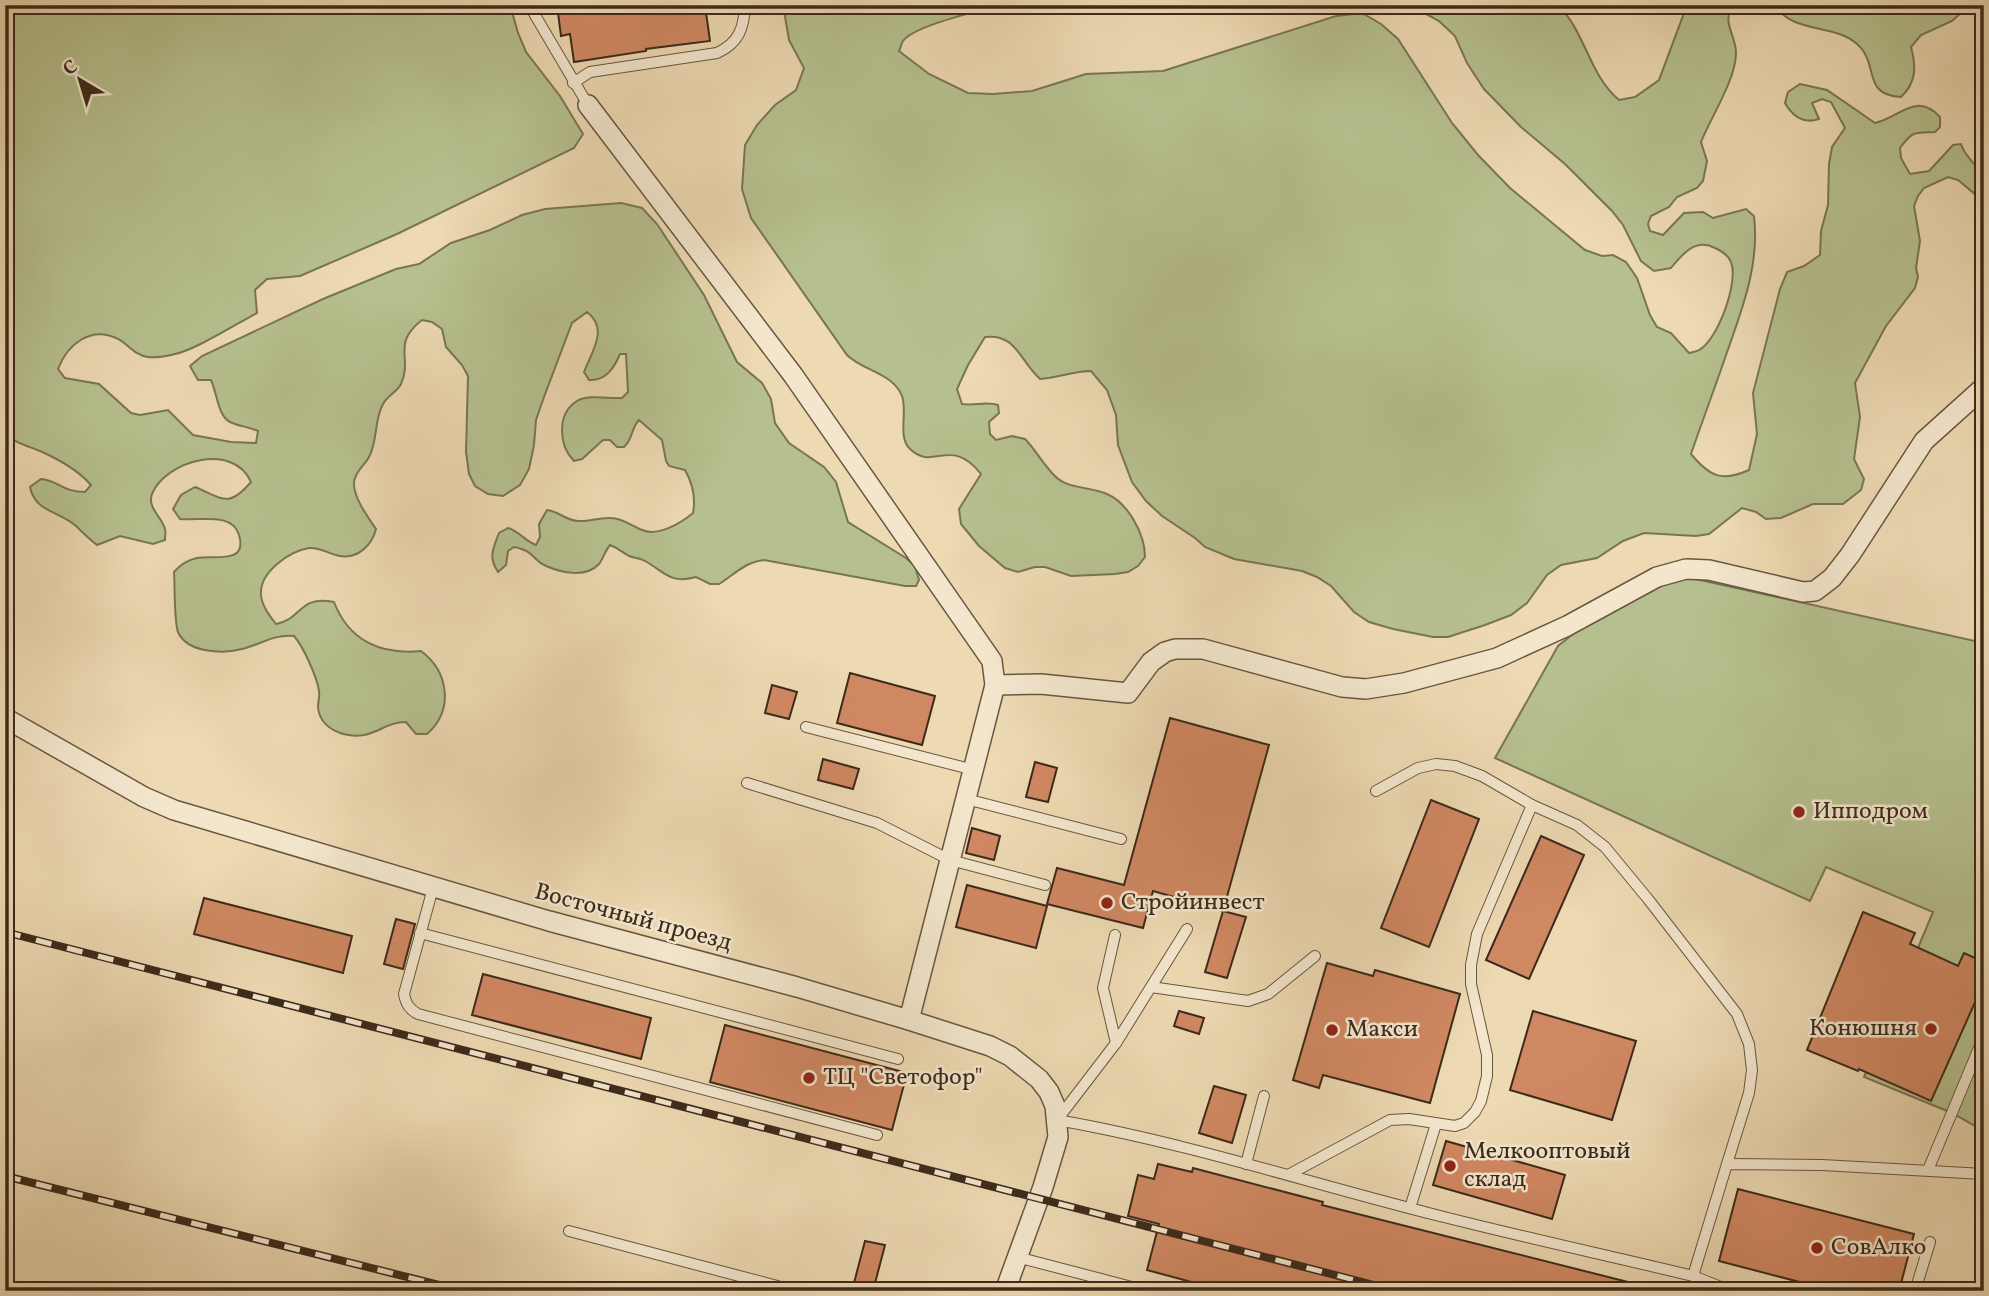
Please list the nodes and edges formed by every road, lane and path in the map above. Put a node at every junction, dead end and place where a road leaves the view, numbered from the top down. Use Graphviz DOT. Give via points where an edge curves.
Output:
graph roads {
  1 [pos="529,5"];
  2 [pos="745,5"];
  3 [pos="573,83"];
  4 [pos="588,106"];
  5 [pos="1984,387"];
  6 [pos="995,685"];
  7 [pos="5,718"];
  8 [pos="806,727"];
  9 [pos="974,770"];
  10 [pos="747,783"];
  11 [pos="1376,791"];
  12 [pos="967,799"];
  13 [pos="1532,805"];
  14 [pos="1121,839"];
  15 [pos="950,859"];
  16 [pos="1045,885"];
  17 [pos="433,888"];
  18 [pos="1187,929"];
  19 [pos="421,933"];
  20 [pos="1115,935"];
  21 [pos="1315,956"];
  22 [pos="1151,986"];
  23 [pos="909,1020"];
  24 [pos="1984,1036"];
  25 [pos="1116,1043"];
  26 [pos="898,1059"];
  27 [pos="1264,1096"];
  28 [pos="1057,1120"];
  29 [pos="1436,1124"];
  30 [pos="877,1135"];
  31 [pos="1246,1164"];
  32 [pos="1727,1164"];
  33 [pos="1928,1170"];
  34 [pos="1290,1174"];
  35 [pos="1984,1174"];
  36 [pos="1410,1208"];
  37 [pos="569,1231"];
  38 [pos="1930,1242"];
  39 [pos="1017,1257"];
  40 [pos="1693,1276"];
  41 [pos="796,1291"];
  42 [pos="1005,1291"];
  43 [pos="1147,1291"];
  44 [pos="1731,1291"];
  45 [pos="1915,1291"];
  1 -- 3 [label="lane"];
  2 -- 3 [label="lane" via="738,39 717,53 590,72"];
  3 -- 4 [label="lane"];
  4 -- 6 [label="street" via="793,375 992,661"];
  5 -- 6 [label="street" via="1924,441 1850,555 1815,591 1686,569 1657,577 1497,658 1366,689 1342,687 1203,649 1165,653 1151,662 1128,693 1041,684"];
  6 -- 9 [label="street"];
  7 -- 17 [label="street, Восточный проезд" via="174,810"];
  8 -- 9 [label="lane"];
  9 -- 12 [label="street"];
  10 -- 15 [label="lane" via="877,823"];
  11 -- 13 [label="lane" via="1418,768 1436,764 1482,776"];
  12 -- 14 [label="lane"];
  12 -- 15 [label="street"];
  13 -- 29 [label="lane" via="1477,934 1471,965 1471,984 1488,1055 1481,1101 1464,1123"];
  13 -- 32 [label="lane" via="1577,825 1605,847 1737,1014 1749,1044 1752,1070"];
  15 -- 16 [label="lane"];
  15 -- 23 [label="street"];
  17 -- 19 [label="lane"];
  17 -- 23 [label="street, Восточный проезд"];
  18 -- 22 [label="lane"];
  19 -- 26 [label="lane"];
  19 -- 30 [label="lane" via="404,994 405,1002 418,1014"];
  20 -- 25 [label="lane" via="1102,988"];
  21 -- 22 [label="lane" via="1268,994 1248,1001"];
  22 -- 25 [label="lane"];
  23 -- 28 [label="street, Восточный проезд" via="990,1046 1023,1065 1049,1092"];
  24 -- 33 [label="lane"];
  25 -- 28 [label="lane"];
  27 -- 31 [label="lane"];
  28 -- 31 [label="lane"];
  28 -- 39 [label="street, Восточный проезд" via="1051,1162"];
  29 -- 34 [label="lane" via="1390,1120"];
  29 -- 36 [label="lane"];
  31 -- 34 [label="lane"];
  32 -- 33 [label="lane"];
  32 -- 40 [label="lane"];
  33 -- 35 [label="lane"];
  34 -- 36 [label="lane"];
  36 -- 40 [label="lane"];
  37 -- 41 [label="lane"];
  38 -- 45 [label="lane"];
  39 -- 42 [label="street, Восточный проезд"];
  39 -- 43 [label="lane"];
  40 -- 44 [label="lane"];
}
